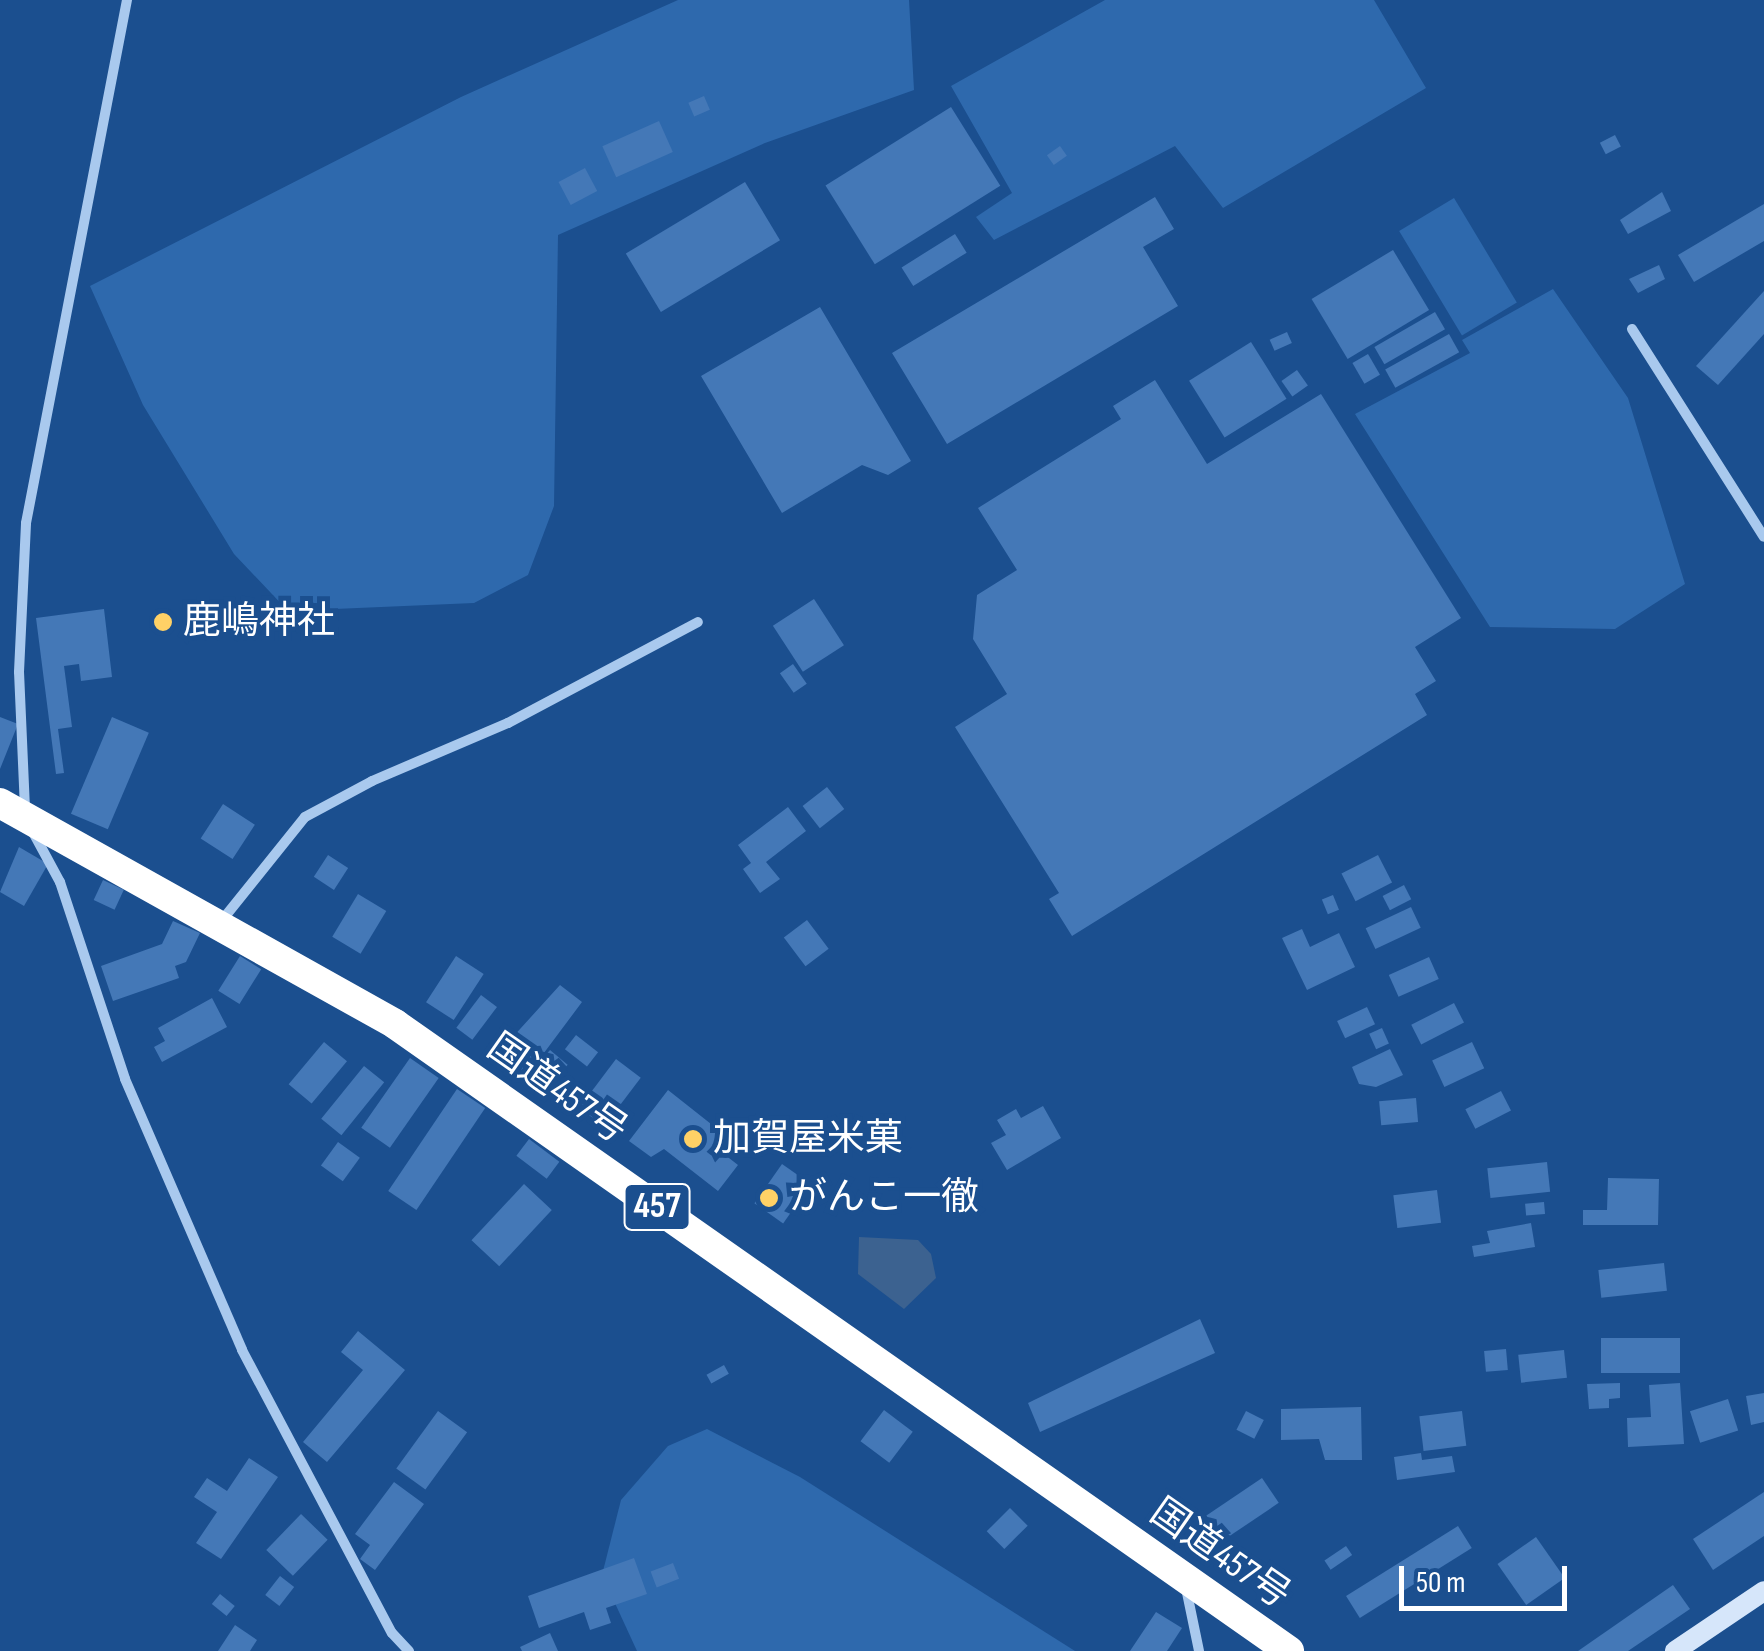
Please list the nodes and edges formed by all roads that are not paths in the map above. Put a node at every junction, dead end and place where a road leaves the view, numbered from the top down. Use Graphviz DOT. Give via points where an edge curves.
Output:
graph roads {
  1 [pos="127,0"];
  2 [pos="1632,330"];
  3 [pos="1764,537"];
  4 [pos="698,622"];
  5 [pos="12,809"];
  6 [pos="219,924"];
  7 [pos="1184,1576"];
  8 [pos="1764,1590"];
  9 [pos="409,1651"];
  10 [pos="1198,1651"];
  11 [pos="1290,1651"];
  12 [pos="1675,1651"];
  1 -- 5 [label="street" via="26,523"];
  2 -- 3 [label="street"];
  4 -- 6 [label="street" via="508,723 306,817"];
  5 -- 6 [label="highway, 国道457号 / 457"];
  5 -- 9 [label="street" via="60,882 125,1078 242,1350 392,1633"];
  6 -- 7 [label="highway, 国道457号 / 457" via="395,1024"];
  7 -- 10 [label="street"];
  7 -- 11 [label="highway, 国道457号 / 457"];
  8 -- 12 [label="street"];
}
